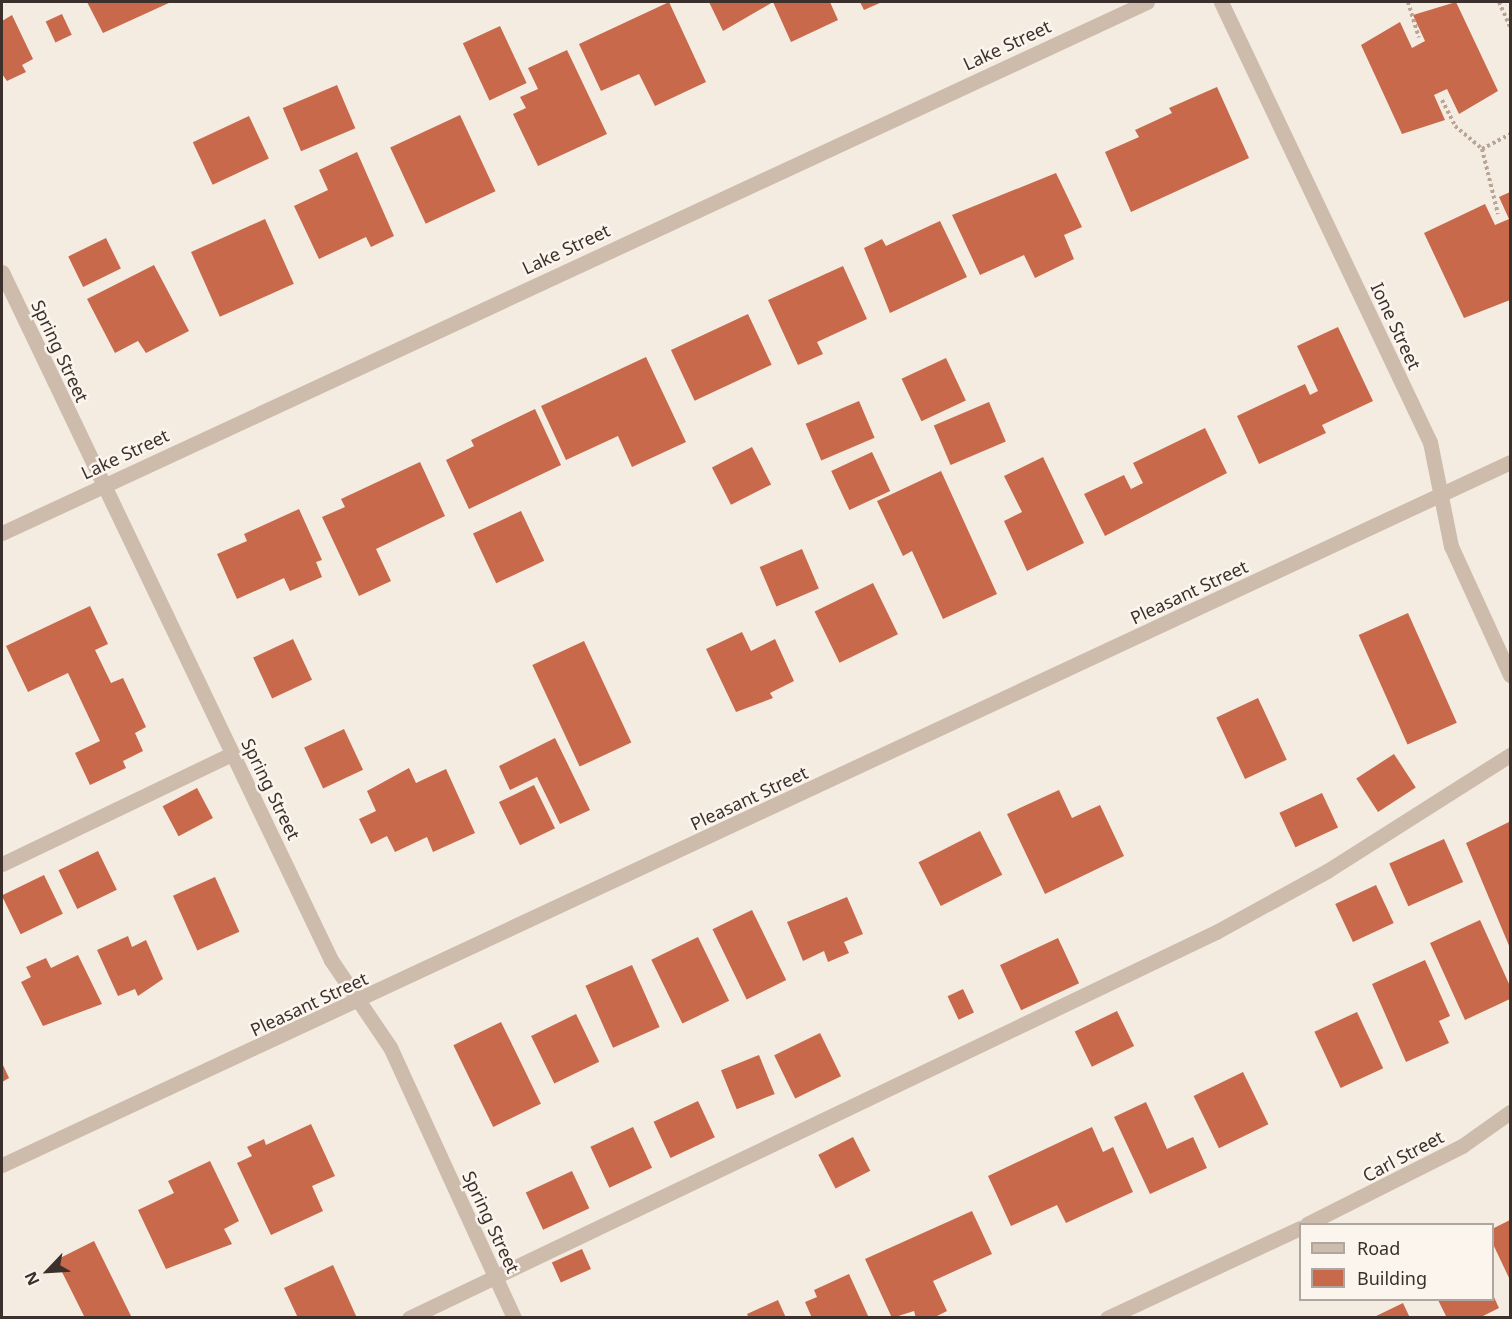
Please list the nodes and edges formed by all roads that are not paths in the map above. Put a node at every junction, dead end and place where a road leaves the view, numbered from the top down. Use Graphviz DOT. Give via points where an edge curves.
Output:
graph roads {
  1 [pos="1147,2"];
  2 [pos="1221,2"];
  3 [pos="2,272"];
  4 [pos="1510,462"];
  5 [pos="101,486"];
  6 [pos="1443,494"];
  7 [pos="2,533"];
  8 [pos="1510,675"];
  9 [pos="232,754"];
  10 [pos="1510,755"];
  11 [pos="2,864"];
  12 [pos="359,1002"];
  13 [pos="1510,1112"];
  14 [pos="2,1165"];
  15 [pos="1309,1223"];
  16 [pos="1299,1228"];
  17 [pos="494,1275"];
  18 [pos="409,1317"];
  19 [pos="514,1317"];
  20 [pos="1107,1317"];
  1 -- 5 [label="street, Lake Street"];
  2 -- 6 [label="street, Ione Street" via="1430,442"];
  3 -- 5 [label="street, Spring Street"];
  4 -- 6 [label="street, Pleasant Street"];
  5 -- 7 [label="street, Lake Street"];
  5 -- 9 [label="street, Spring Street"];
  6 -- 8 [label="street, Ione Street" via="1451,546"];
  6 -- 12 [label="street, Pleasant Street"];
  9 -- 11 [label="street"];
  9 -- 12 [label="street, Spring Street" via="331,960"];
  10 -- 17 [label="street" via="1327,871 1216,932"];
  12 -- 14 [label="street, Pleasant Street"];
  12 -- 17 [label="street, Spring Street" via="390,1047"];
  13 -- 15 [label="street, Carl Street" via="1462,1146"];
  16 -- 20 [label="street"];
  17 -- 18 [label="street"];
  17 -- 19 [label="street, Spring Street"];
}
